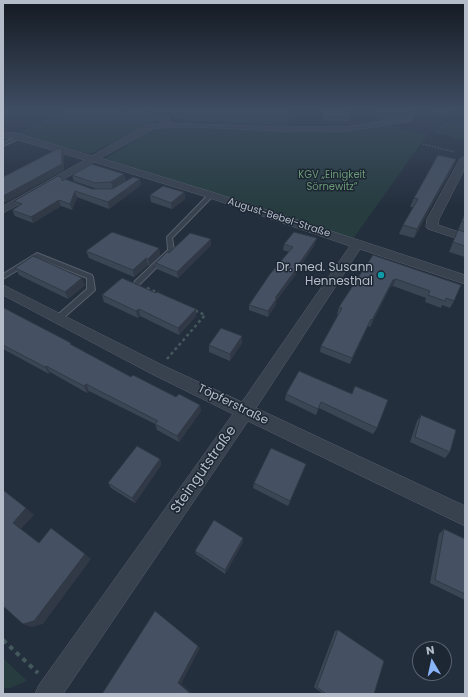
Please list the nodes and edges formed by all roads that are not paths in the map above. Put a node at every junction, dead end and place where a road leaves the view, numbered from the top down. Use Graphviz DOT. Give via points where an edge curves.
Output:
graph roads {
  1 [pos="42,144"];
  2 [pos="120,144"];
  3 [pos="462,156"];
  4 [pos="93,159"];
  5 [pos="211,195"];
  6 [pos="3,210"];
  7 [pos="465,238"];
  8 [pos="357,244"];
  9 [pos="3,276"];
  10 [pos="465,280"];
  11 [pos="137,283"];
  12 [pos="3,289"];
  13 [pos="58,318"];
  14 [pos="245,412"];
  15 [pos="465,516"];
  16 [pos="50,690"];
  1 -- 4 [label="street, August-Bebel-Straße"];
  2 -- 4 [label="street"];
  3 -- 7 [label="street" via="433,219 432,227"];
  4 -- 5 [label="street, August-Bebel-Straße" via="139,176"];
  4 -- 6 [label="street" via="61,180"];
  5 -- 8 [label="street, August-Bebel-Straße"];
  5 -- 11 [label="lane" via="170,238 171,250"];
  8 -- 10 [label="street, August-Bebel-Straße"];
  8 -- 14 [label="street, Steingutstraße"];
  9 -- 13 [label="lane" via="37,255 90,277 92,290"];
  12 -- 13 [label="street, Töpferstraße"];
  13 -- 14 [label="street, Töpferstraße"];
  14 -- 15 [label="street, Töpferstraße"];
  14 -- 16 [label="street, Steingutstraße"];
}
